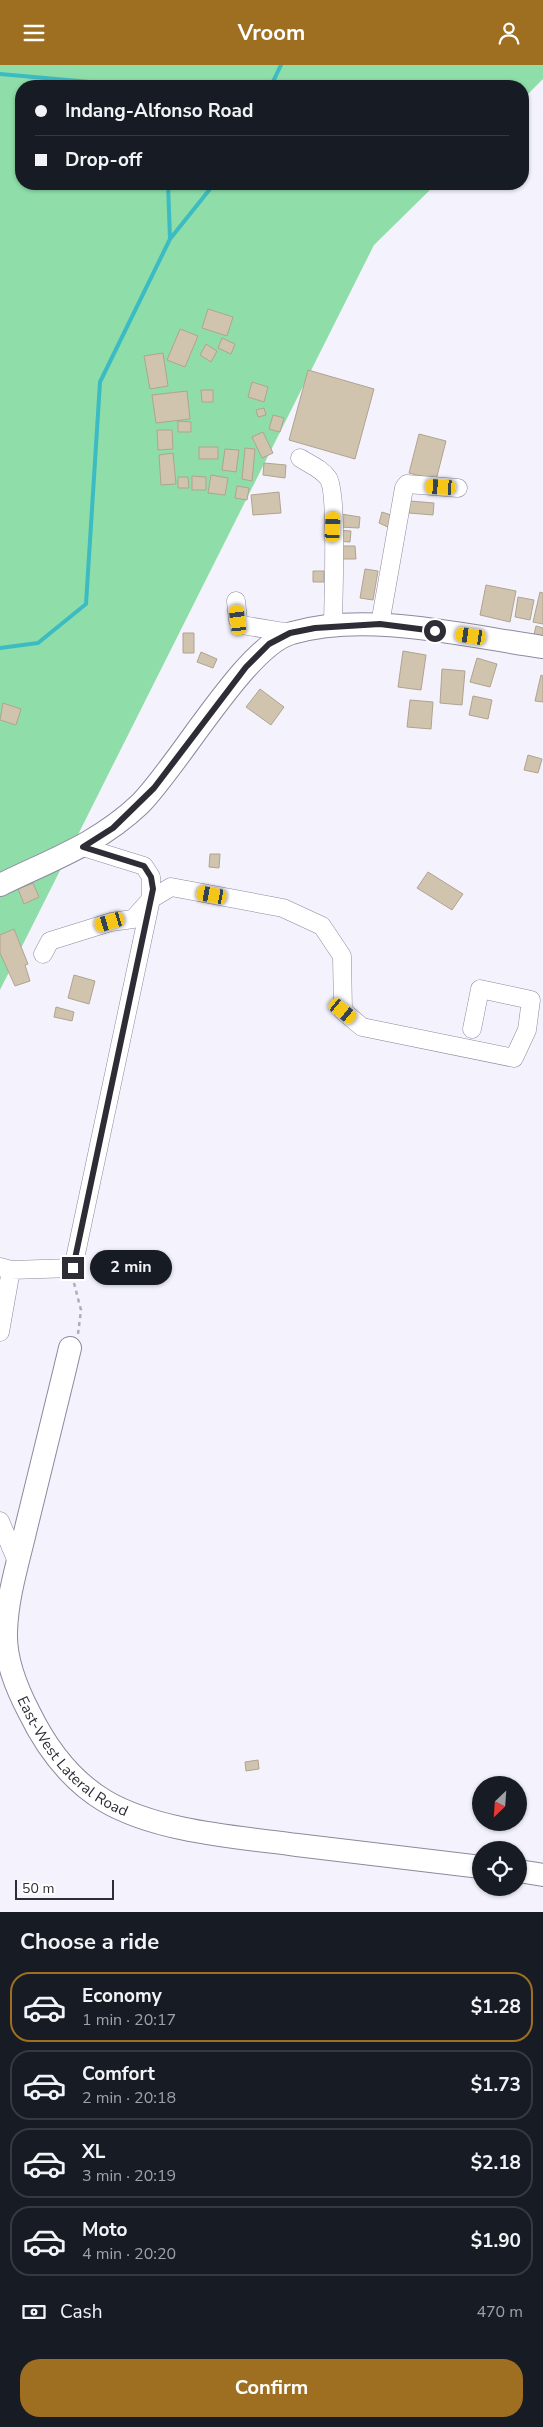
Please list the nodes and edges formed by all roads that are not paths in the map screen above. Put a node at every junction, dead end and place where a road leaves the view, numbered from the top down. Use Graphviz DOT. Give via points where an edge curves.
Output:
graph roads {
  1 [pos="300,459"];
  2 [pos="458,488"];
  3 [pos="236,601"];
  4 [pos="380,624"];
  5 [pos="333,627"];
  6 [pos="290,633"];
  7 [pos="543,647"];
  8 [pos="83,847"];
  9 [pos="0,885"];
  10 [pos="151,899"];
  11 [pos="43,954"];
  12 [pos="472,1029"];
  13 [pos="6,1268"];
  14 [pos="0,1332"];
  15 [pos="70,1348"];
  16 [pos="0,1521"];
  17 [pos="18,1564"];
  18 [pos="3,1656"];
  19 [pos="472,1866"];
  1 -- 5 [label="street" via="328,477 332,485"];
  2 -- 4 [label="street" via="407,484 404,488"];
  3 -- 6 [label="street" via="238,620 242,625"];
  4 -- 5 [label="main road"];
  4 -- 7 [label="main road"];
  5 -- 6 [label="main road"];
  6 -- 8 [label="main road" via="269,644 246,667 169,771 140,804 113,828"];
  8 -- 9 [label="main road"];
  8 -- 10 [label="street" via="144,866 151,877"];
  10 -- 11 [label="street" via="133,919 110,922 50,941"];
  10 -- 12 [label="street" via="171,887 283,908 322,926 342,956 343,1011 362,1027 514,1058 527,1030 531,1001 480,989"];
  10 -- 13 [label="street" via="73,1268"];
  13 -- 14 [label="street"];
  15 -- 17 [label="main road, East-West Lateral Road"];
  16 -- 17 [label="street"];
  17 -- 18 [label="main road, East-West Lateral Road"];
  18 -- 19 [label="main road, East-West Lateral Road" via="34,1723 54,1754 82,1784 116,1807 152,1820 193,1829"];
}
